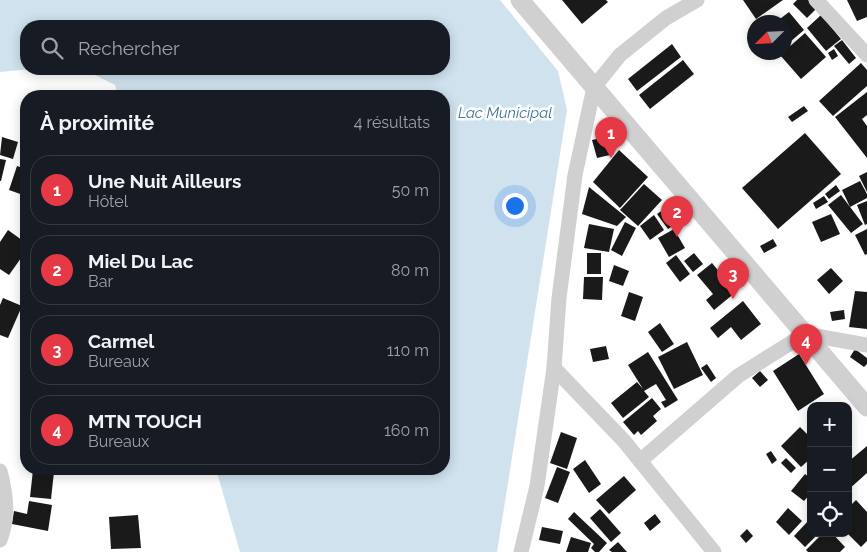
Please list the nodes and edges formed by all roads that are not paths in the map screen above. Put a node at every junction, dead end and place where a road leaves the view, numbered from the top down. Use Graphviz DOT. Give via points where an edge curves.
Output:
graph roads {
  1 [pos="520,0"];
  2 [pos="698,0"];
  3 [pos="816,0"];
  4 [pos="867,55"];
  5 [pos="594,87"];
  6 [pos="805,334"];
  7 [pos="867,345"];
  8 [pos="554,368"];
  9 [pos="867,407"];
  10 [pos="640,461"];
  11 [pos="0,471"];
  12 [pos="0,540"];
  13 [pos="521,552"];
  14 [pos="714,552"];
  1 -- 5 [label="street"];
  2 -- 5 [label="street" via="666,18 620,55"];
  3 -- 4 [label="street"];
  5 -- 6 [label="street"];
  5 -- 8 [label="street" via="575,175 559,298"];
  6 -- 7 [label="street"];
  6 -- 9 [label="street"];
  6 -- 10 [label="street" via="738,376"];
  8 -- 10 [label="street"];
  8 -- 13 [label="street" via="537,486"];
  10 -- 14 [label="street"];
  11 -- 12 [label="street" via="6,497 4,531"];
}
